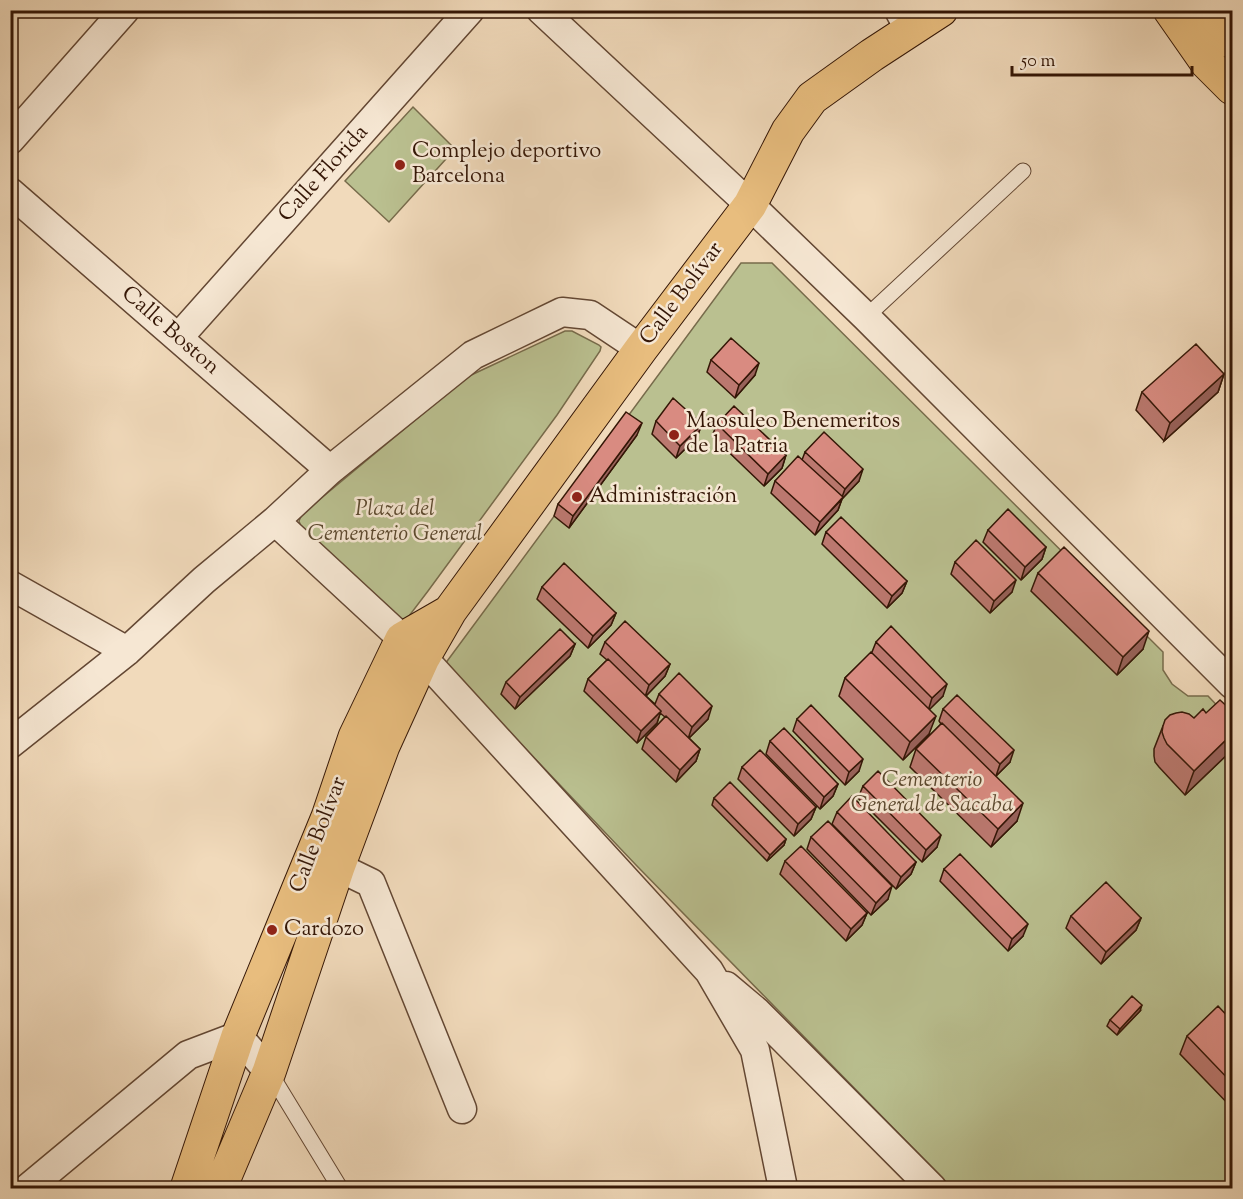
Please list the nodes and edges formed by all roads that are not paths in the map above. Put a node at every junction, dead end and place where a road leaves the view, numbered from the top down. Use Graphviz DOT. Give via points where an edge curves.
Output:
graph roads {
  1 [pos="125,10"];
  2 [pos="470,10"];
  3 [pos="541,10"];
  4 [pos="941,10"];
  5 [pos="1170,10"];
  6 [pos="1207,10"];
  7 [pos="904,21"];
  8 [pos="1233,42"];
  9 [pos="1233,88"];
  10 [pos="10,140"];
  11 [pos="1023,171"];
  12 [pos="10,192"];
  13 [pos="750,205"];
  14 [pos="866,317"];
  15 [pos="178,338"];
  16 [pos="641,349"];
  17 [pos="330,470"];
  18 [pos="275,521"];
  19 [pos="10,585"];
  20 [pos="412,649"];
  21 [pos="127,651"];
  22 [pos="1233,684"];
  23 [pos="10,744"];
  24 [pos="338,867"];
  25 [pos="709,971"];
  26 [pos="238,1036"];
  27 [pos="269,1072"];
  28 [pos="462,1109"];
  29 [pos="28,1188"];
  30 [pos="187,1188"];
  31 [pos="220,1188"];
  32 [pos="340,1188"];
  33 [pos="783,1188"];
  34 [pos="932,1188"];
  1 -- 10 [label="street"];
  2 -- 15 [label="street, Calle Florida"];
  3 -- 13 [label="street"];
  4 -- 7 [label="main road, Calle Bolívar"];
  5 -- 9 [label="main road" via="1207,63"];
  6 -- 8 [label="main road"];
  7 -- 13 [label="main road, Calle Bolívar" via="812,98 788,131"];
  11 -- 14 [label="lane"];
  12 -- 15 [label="street, Calle Boston"];
  13 -- 14 [label="street"];
  13 -- 16 [label="main road, Calle Bolívar"];
  14 -- 22 [label="street"];
  15 -- 17 [label="street, Calle Boston"];
  16 -- 17 [label="street" via="590,315 562,312 473,355"];
  16 -- 20 [label="main road, Calle Bolívar" via="450,611"];
  17 -- 18 [label="street"];
  18 -- 20 [label="street"];
  18 -- 21 [label="street"];
  19 -- 21 [label="street"];
  20 -- 24 [label="main road, Calle Bolívar" via="383,746"];
  20 -- 25 [label="street"];
  20 -- 26 [label="main road, Calle Bolívar" via="355,737 328,817"];
  21 -- 23 [label="street"];
  24 -- 27 [label="main road, Calle Bolívar"];
  24 -- 28 [label="street" via="371,883"];
  25 -- 33 [label="street" via="755,1050"];
  25 -- 34 [label="street" via="757,1012"];
  26 -- 27 [label="street"];
  26 -- 29 [label="street" via="188,1055"];
  26 -- 30 [label="main road, Calle Bolívar"];
  27 -- 31 [label="main road, Calle Bolívar"];
  27 -- 32 [label="lane"];
}
